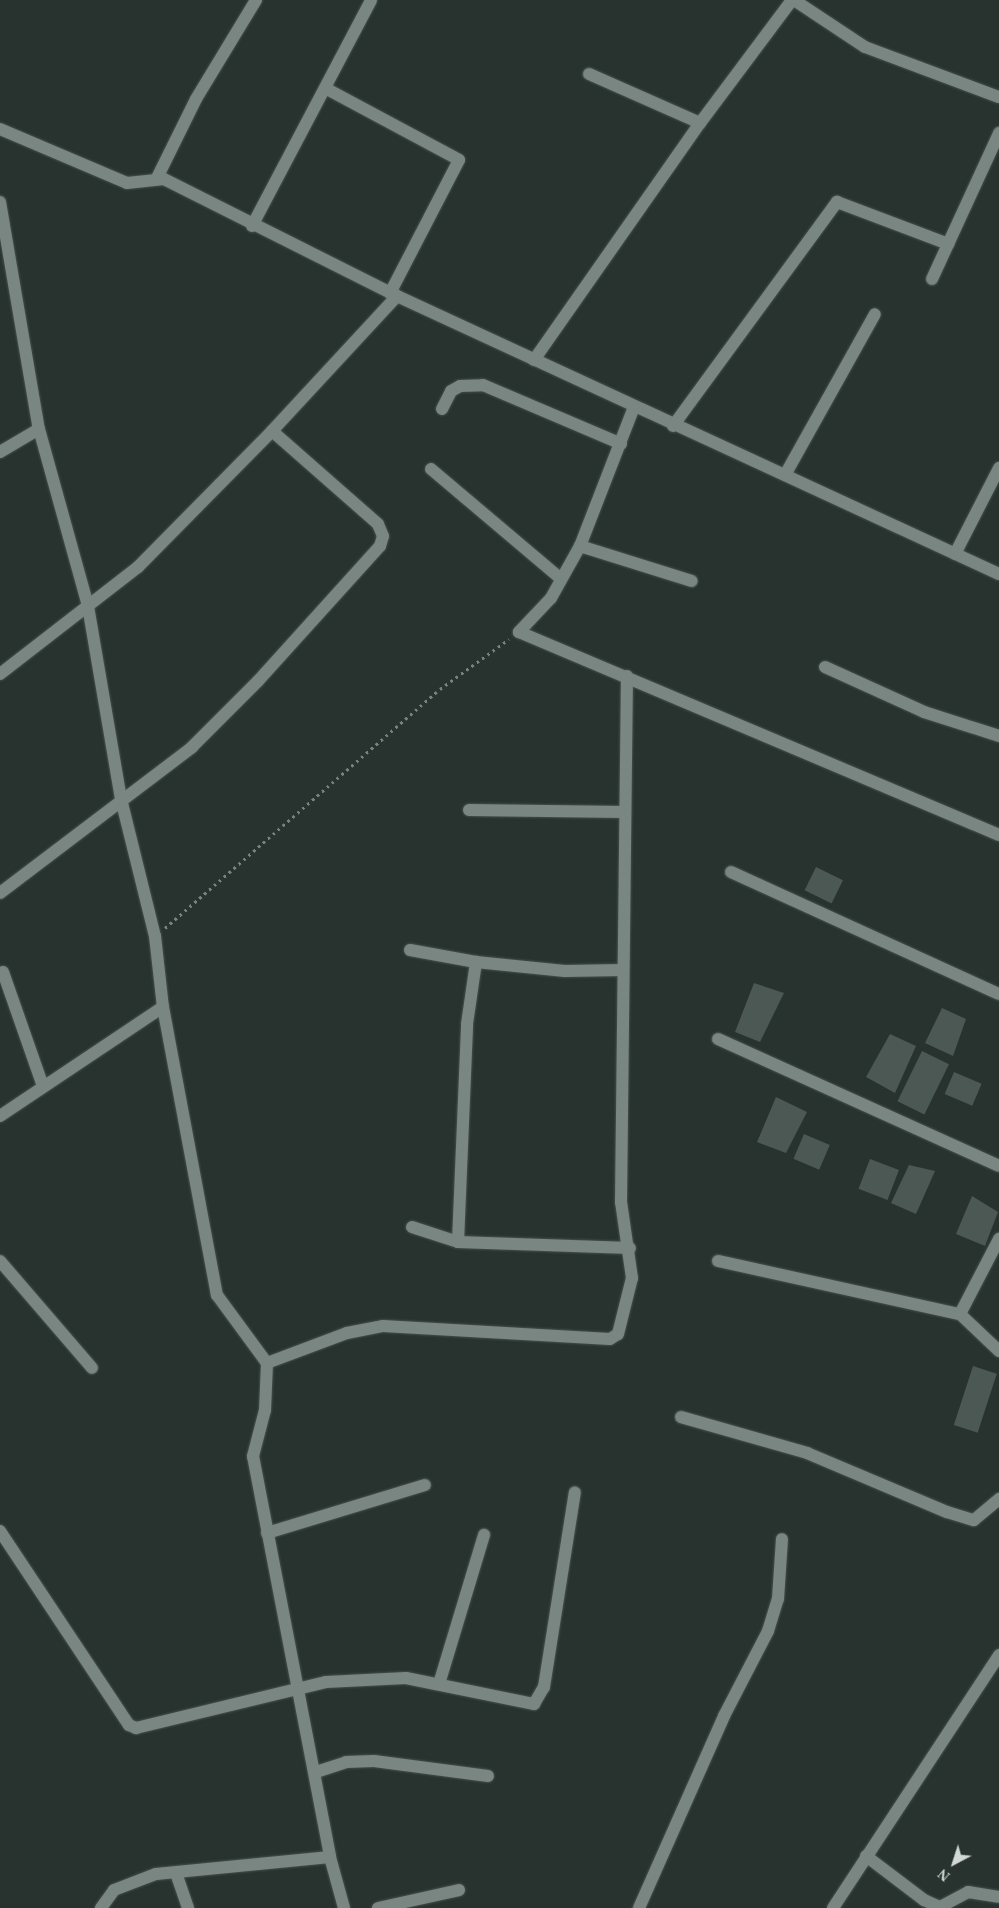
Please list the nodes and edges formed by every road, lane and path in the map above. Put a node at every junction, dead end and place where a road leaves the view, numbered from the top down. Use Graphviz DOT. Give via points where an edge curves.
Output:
graph roads {
  1 [pos="256,0"];
  2 [pos="371,0"];
  3 [pos="793,0"];
  4 [pos="589,74"];
  5 [pos="325,88"];
  6 [pos="999,97"];
  7 [pos="700,123"];
  8 [pos="0,129"];
  9 [pos="999,133"];
  10 [pos="157,178"];
  11 [pos="0,202"];
  12 [pos="252,226"];
  13 [pos="948,244"];
  14 [pos="932,279"];
  15 [pos="394,294"];
  16 [pos="875,314"];
  17 [pos="534,360"];
  18 [pos="634,408"];
  19 [pos="442,409"];
  20 [pos="673,426"];
  21 [pos="39,429"];
  22 [pos="272,431"];
  23 [pos="621,444"];
  24 [pos="0,452"];
  25 [pos="999,468"];
  26 [pos="431,469"];
  27 [pos="785,475"];
  28 [pos="580,546"];
  29 [pos="955,554"];
  30 [pos="999,574"];
  31 [pos="562,579"];
  32 [pos="692,581"];
  33 [pos="88,606"];
  34 [pos="519,632"];
  35 [pos="825,667"];
  36 [pos="0,674"];
  37 [pos="627,676"];
  38 [pos="999,736"];
  39 [pos="120,799"];
  40 [pos="469,810"];
  41 [pos="624,812"];
  42 [pos="999,835"];
  43 [pos="731,872"];
  44 [pos="0,893"];
  45 [pos="155,936"];
  46 [pos="410,950"];
  47 [pos="476,962"];
  48 [pos="623,970"];
  49 [pos="2,972"];
  50 [pos="999,994"];
  51 [pos="163,1006"];
  52 [pos="718,1039"];
  53 [pos="43,1086"];
  54 [pos="0,1116"];
  55 [pos="999,1166"];
  56 [pos="412,1227"];
  57 [pos="999,1239"];
  58 [pos="458,1242"];
  59 [pos="630,1248"];
  60 [pos="0,1260"];
  61 [pos="718,1261"];
  62 [pos="960,1314"];
  63 [pos="999,1351"];
  64 [pos="267,1364"];
  65 [pos="92,1368"];
  66 [pos="681,1417"];
  67 [pos="425,1485"];
  68 [pos="575,1492"];
  69 [pos="999,1499"];
  70 [pos="0,1532"];
  71 [pos="267,1533"];
  72 [pos="484,1535"];
  73 [pos="782,1539"];
  74 [pos="999,1655"];
  75 [pos="439,1684"];
  76 [pos="297,1688"];
  77 [pos="316,1772"];
  78 [pos="488,1776"];
  79 [pos="866,1856"];
  80 [pos="330,1857"];
  81 [pos="176,1873"];
  82 [pos="460,1890"];
  83 [pos="999,1898"];
  84 [pos="101,1908"];
  85 [pos="188,1908"];
  86 [pos="344,1908"];
  87 [pos="378,1908"];
  88 [pos="639,1908"];
  89 [pos="832,1908"];
  1 -- 10 [label="street" via="196,99"];
  2 -- 5 [label="street"];
  3 -- 6 [label="street" via="865,47"];
  3 -- 7 [label="street"];
  4 -- 7 [label="street"];
  5 -- 12 [label="street"];
  5 -- 15 [label="street" via="459,160"];
  7 -- 17 [label="street"];
  8 -- 10 [label="street" via="127,183"];
  9 -- 13 [label="street"];
  10 -- 12 [label="street"];
  11 -- 21 [label="street"];
  12 -- 15 [label="street"];
  13 -- 14 [label="street"];
  13 -- 20 [label="street" via="837,202"];
  15 -- 17 [label="street"];
  15 -- 22 [label="street"];
  16 -- 27 [label="street"];
  17 -- 18 [label="street"];
  18 -- 20 [label="street"];
  18 -- 23 [label="street"];
  19 -- 23 [label="street" via="451,391 460,386 483,385"];
  20 -- 27 [label="street"];
  21 -- 24 [label="street"];
  21 -- 33 [label="street"];
  22 -- 33 [label="street" via="138,567"];
  22 -- 39 [label="street" via="378,524 383,536 380,546 258,681 192,747"];
  23 -- 28 [label="street"];
  25 -- 29 [label="street"];
  26 -- 31 [label="street"];
  27 -- 29 [label="street"];
  28 -- 31 [label="street"];
  28 -- 32 [label="street"];
  29 -- 30 [label="street"];
  31 -- 34 [label="street" via="551,598"];
  33 -- 36 [label="street"];
  33 -- 39 [label="street"];
  34 -- 37 [label="street"];
  34 -- 45 [label="path" via="440,689"];
  35 -- 38 [label="street" via="924,712"];
  37 -- 41 [label="street"];
  37 -- 42 [label="street"];
  39 -- 44 [label="street"];
  39 -- 45 [label="street"];
  40 -- 41 [label="street"];
  41 -- 48 [label="street"];
  43 -- 50 [label="street"];
  45 -- 51 [label="street"];
  46 -- 47 [label="street"];
  47 -- 48 [label="street" via="565,971"];
  47 -- 58 [label="street" via="467,1024"];
  48 -- 59 [label="street" via="621,1202"];
  49 -- 53 [label="street"];
  51 -- 53 [label="street"];
  51 -- 64 [label="street" via="217,1295"];
  52 -- 55 [label="street"];
  53 -- 54 [label="street"];
  56 -- 58 [label="street"];
  57 -- 62 [label="street"];
  58 -- 59 [label="street"];
  59 -- 64 [label="street" via="632,1278 622,1326 610,1339 383,1326 347,1333"];
  60 -- 65 [label="street"];
  61 -- 62 [label="street"];
  62 -- 63 [label="street"];
  64 -- 71 [label="street" via="265,1410 253,1456"];
  66 -- 69 [label="street" via="807,1453 947,1512 974,1520"];
  67 -- 71 [label="street"];
  68 -- 75 [label="street" via="542,1696 534,1704"];
  70 -- 76 [label="street" via="129,1725 148,1726"];
  71 -- 76 [label="street"];
  72 -- 75 [label="street"];
  73 -- 88 [label="street" via="778,1600 768,1631 724,1716"];
  74 -- 79 [label="street"];
  75 -- 76 [label="street" via="406,1678 326,1682"];
  76 -- 77 [label="street"];
  77 -- 78 [label="street" via="346,1762 374,1762"];
  77 -- 80 [label="street"];
  79 -- 83 [label="street" via="924,1900 940,1907 968,1892"];
  79 -- 89 [label="street"];
  80 -- 81 [label="street"];
  80 -- 86 [label="street"];
  81 -- 84 [label="street" via="132,1880 114,1890"];
  81 -- 85 [label="street"];
  82 -- 87 [label="street"];
}
